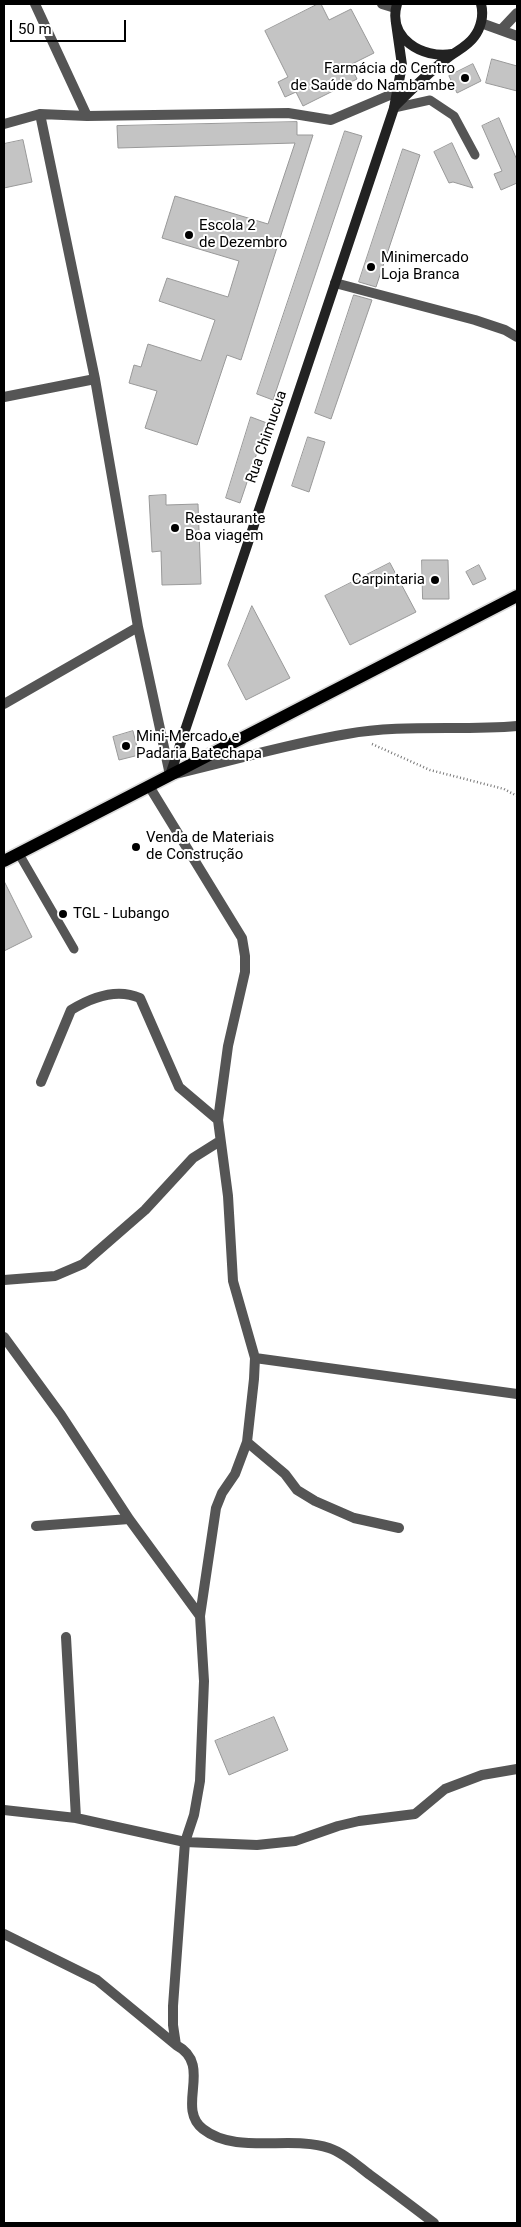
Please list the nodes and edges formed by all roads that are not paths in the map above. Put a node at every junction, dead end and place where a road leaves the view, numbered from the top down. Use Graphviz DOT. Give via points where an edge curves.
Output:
graph roads {
  1 [pos="35,4"];
  2 [pos="382,4"];
  3 [pos="481,4"];
  4 [pos="396,6"];
  5 [pos="517,13"];
  6 [pos="396,22"];
  7 [pos="481,23"];
  8 [pos="501,30"];
  9 [pos="517,36"];
  10 [pos="453,54"];
  11 [pos="397,92"];
  12 [pos="394,108"];
  13 [pos="40,114"];
  14 [pos="87,116"];
  15 [pos="4,124"];
  16 [pos="475,154"];
  17 [pos="335,283"];
  18 [pos="517,338"];
  19 [pos="95,379"];
  20 [pos="4,397"];
  21 [pos="517,597"];
  22 [pos="138,627"];
  23 [pos="4,704"];
  24 [pos="517,726"];
  25 [pos="170,775"];
  26 [pos="149,786"];
  27 [pos="19,854"];
  28 [pos="4,862"];
  29 [pos="74,949"];
  30 [pos="41,1082"];
  31 [pos="218,1120"];
  32 [pos="220,1141"];
  33 [pos="4,1280"];
  34 [pos="4,1337"];
  35 [pos="255,1358"];
  36 [pos="517,1394"];
  37 [pos="247,1442"];
  38 [pos="128,1519"];
  39 [pos="36,1526"];
  40 [pos="399,1528"];
  41 [pos="200,1616"];
  42 [pos="66,1637"];
  43 [pos="517,1769"];
  44 [pos="4,1810"];
  45 [pos="76,1818"];
  46 [pos="185,1842"];
  47 [pos="4,1934"];
  48 [pos="176,2045"];
  49 [pos="434,2223"];
  1 -- 14 [label="street"];
  2 -- 4 [label="street"];
  3 -- 7 [label="street"];
  4 -- 6 [label="street, Rua Chimucua"];
  5 -- 8 [label="street"];
  6 -- 10 [label="street" via="402,36 412,46 439,56"];
  6 -- 11 [label="street, Rua Chimucua" via="402,65"];
  7 -- 8 [label="street"];
  7 -- 10 [label="street, Rua Chimucua" via="466,47"];
  8 -- 9 [label="street"];
  10 -- 12 [label="street, Rua Chimucua" via="420,80"];
  11 -- 12 [label="street, Rua Chimucua"];
  11 -- 14 [label="street" via="331,120 288,113"];
  12 -- 16 [label="lane" via="430,100 454,116"];
  12 -- 17 [label="street, Rua Chimucua"];
  13 -- 14 [label="street"];
  13 -- 15 [label="street"];
  13 -- 19 [label="street"];
  17 -- 18 [label="street" via="475,320 505,330"];
  17 -- 25 [label="street, Rua Chimucua"];
  19 -- 20 [label="street"];
  19 -- 22 [label="street"];
  21 -- 25 [label="main road"];
  22 -- 23 [label="street"];
  22 -- 25 [label="street"];
  24 -- 25 [label="street" via="419,728 348,734"];
  25 -- 26 [label="main road"];
  26 -- 27 [label="main road"];
  26 -- 31 [label="street" via="242,938 245,972 228,1046"];
  27 -- 28 [label="main road"];
  27 -- 29 [label="lane"];
  30 -- 31 [label="street" via="71,1010 111,994 126,993 140,998 179,1087"];
  31 -- 32 [label="street"];
  32 -- 33 [label="street" via="193,1158 145,1210 82,1264 55,1276"];
  32 -- 35 [label="street" via="228,1196 233,1281"];
  34 -- 38 [label="street" via="61,1415"];
  35 -- 36 [label="street"];
  35 -- 37 [label="street"];
  37 -- 40 [label="street" via="285,1474 296,1490 315,1501 354,1518"];
  37 -- 41 [label="street" via="235,1474 216,1508"];
  38 -- 39 [label="street"];
  38 -- 41 [label="street"];
  41 -- 46 [label="street" via="204,1681 200,1781"];
  42 -- 45 [label="street"];
  43 -- 46 [label="street" via="482,1775 446,1789 415,1814 338,1826 295,1841 257,1845"];
  44 -- 45 [label="street"];
  45 -- 46 [label="street"];
  46 -- 48 [label="street" via="173,2025"];
  47 -- 48 [label="street" via="97,1980"];
  48 -- 49 [label="street" via="190,2056 194,2070 192,2109 202,2129 221,2139 260,2144 299,2142 330,2148"];
}
